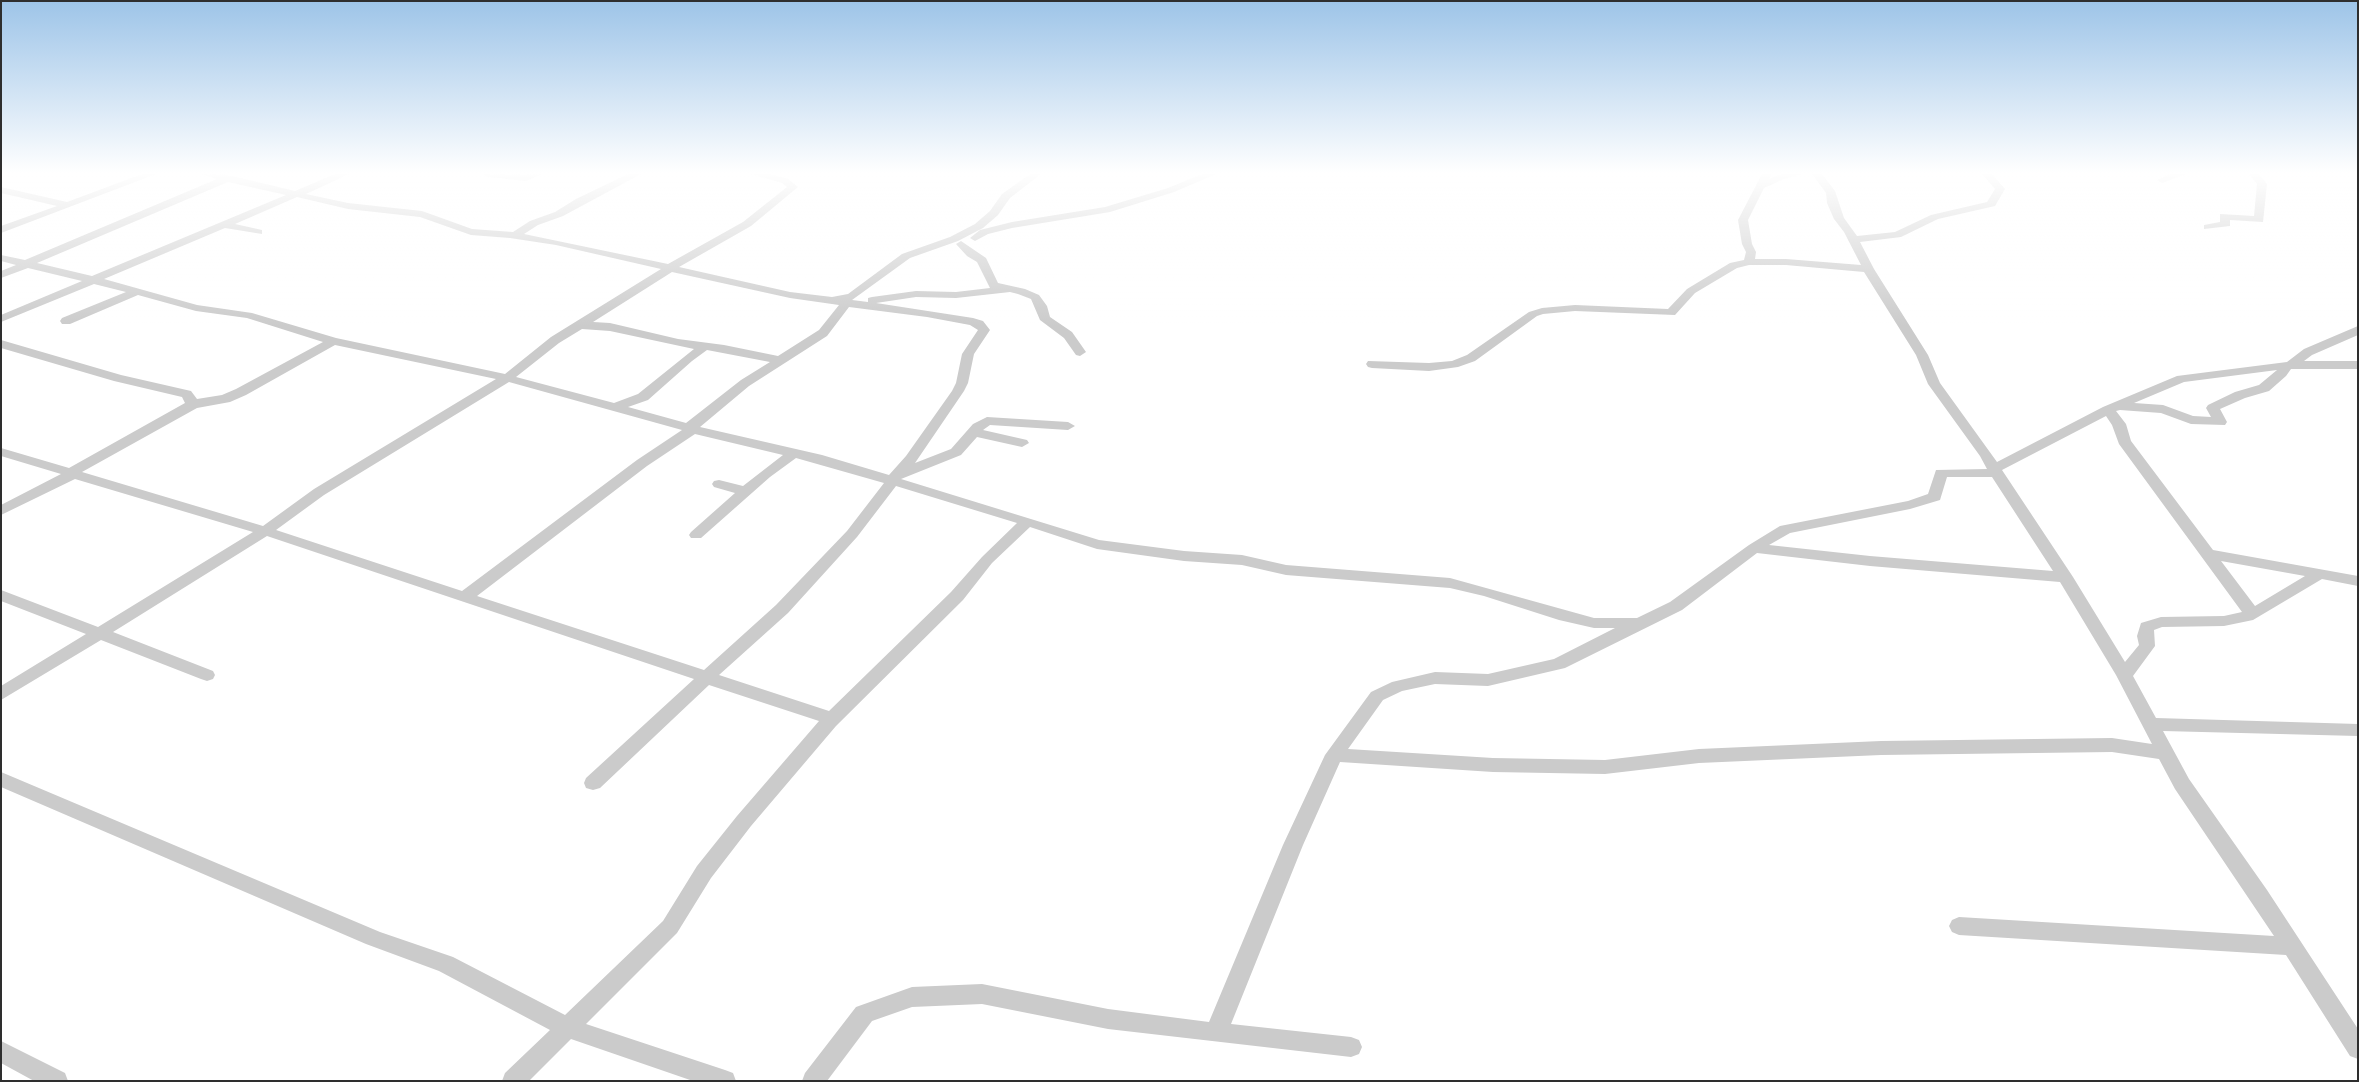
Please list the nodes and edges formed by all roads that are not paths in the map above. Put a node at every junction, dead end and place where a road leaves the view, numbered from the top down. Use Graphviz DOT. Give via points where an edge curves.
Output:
graph roads {
  1 [pos="16,224"];
  2 [pos="119,224"];
  3 [pos="451,224"];
  4 [pos="530,224"];
  5 [pos="747,224"];
  6 [pos="980,224"];
  7 [pos="1022,224"];
  8 [pos="1744,224"];
  9 [pos="1844,224"];
  10 [pos="1918,224"];
  11 [pos="2223,224"];
  12 [pos="225,225"];
  13 [pos="2208,227"];
  14 [pos="1,230"];
  15 [pos="258,232"];
  16 [pos="514,236"];
  17 [pos="1854,239"];
  18 [pos="937,244"];
  19 [pos="961,244"];
  20 [pos="1,258"];
  21 [pos="1749,262"];
  22 [pos="27,264"];
  23 [pos="670,268"];
  24 [pos="1868,269"];
  25 [pos="1,275"];
  26 [pos="94,280"];
  27 [pos="1008,289"];
  28 [pos="136,292"];
  29 [pos="846,301"];
  30 [pos="1,319"];
  31 [pos="66,321"];
  32 [pos="578,325"];
  33 [pos="2358,330"];
  34 [pos="333,341"];
  35 [pos="1,344"];
  36 [pos="706,346"];
  37 [pos="1080,352"];
  38 [pos="779,360"];
  39 [pos="1372,364"];
  40 [pos="2289,365"];
  41 [pos="2358,366"];
  42 [pos="506,378"];
  43 [pos="192,405"];
  44 [pos="616,407"];
  45 [pos="2112,408"];
  46 [pos="1068,426"];
  47 [pos="691,428"];
  48 [pos="974,432"];
  49 [pos="1022,443"];
  50 [pos="1,452"];
  51 [pos="794,453"];
  52 [pos="1995,471"];
  53 [pos="72,473"];
  54 [pos="895,478"];
  55 [pos="719,484"];
  56 [pos="746,491"];
  57 [pos="1,511"];
  58 [pos="1026,522"];
  59 [pos="265,531"];
  60 [pos="696,535"];
  61 [pos="1754,548"];
  62 [pos="2209,554"];
  63 [pos="2318,575"];
  64 [pos="2065,577"];
  65 [pos="2358,580"];
  66 [pos="1,595"];
  67 [pos="463,598"];
  68 [pos="2253,615"];
  69 [pos="1639,622"];
  70 [pos="96,634"];
  71 [pos="207,675"];
  72 [pos="2124,675"];
  73 [pos="706,677"];
  74 [pos="1,694"];
  75 [pos="832,719"];
  76 [pos="2151,724"];
  77 [pos="2358,730"];
  78 [pos="2166,753"];
  79 [pos="1334,755"];
  80 [pos="1,779"];
  81 [pos="593,783"];
  82 [pos="1959,926"];
  83 [pos="2293,946"];
  84 [pos="566,1027"];
  85 [pos="1216,1033"];
  86 [pos="1351,1046"];
  87 [pos="2358,1048"];
  88 [pos="1,1051"];
  89 [pos="57,1081"];
  90 [pos="513,1081"];
  91 [pos="725,1081"];
  92 [pos="814,1081"];
  1 -- 14 [label="street"];
  2 -- 22 [label="street"];
  3 -- 16 [label="street" via="471,232"];
  4 -- 16 [label="street"];
  5 -- 23 [label="street"];
  6 -- 18 [label="street"];
  7 -- 19 [label="street" via="993,229"];
  8 -- 21 [label="street" via="1751,252"];
  9 -- 17 [label="street"];
  10 -- 17 [label="street" via="1897,234"];
  11 -- 13 [label="street"];
  12 -- 15 [label="street"];
  12 -- 26 [label="street"];
  16 -- 23 [label="street" via="556,242"];
  17 -- 24 [label="street"];
  18 -- 19 [label="street"];
  18 -- 29 [label="street" via="906,256"];
  19 -- 27 [label="street" via="986,265 992,284"];
  20 -- 22 [label="street"];
  21 -- 24 [label="street"];
  21 -- 39 [label="street" via="1734,265 1704,282 1671,313 1575,308 1542,311 1471,358 1454,364 1429,367"];
  22 -- 25 [label="street"];
  22 -- 26 [label="street"];
  23 -- 29 [label="street" via="790,295"];
  23 -- 32 [label="street"];
  24 -- 52 [label="street" via="1922,355 1934,384 1987,455"];
  26 -- 28 [label="street"];
  26 -- 30 [label="street"];
  27 -- 29 [label="street"];
  27 -- 37 [label="street" via="1035,297 1044,318 1068,335"];
  28 -- 31 [label="street"];
  28 -- 34 [label="street" via="196,308 248,316"];
  29 -- 38 [label="street" via="832,325 823,333"];
  29 -- 54 [label="street" via="973,322 984,330 968,354 958,391"];
  32 -- 36 [label="street" via="610,327"];
  32 -- 42 [label="street"];
  33 -- 40 [label="street" via="2308,352"];
  34 -- 42 [label="street"];
  34 -- 43 [label="street" via="241,392 225,399"];
  35 -- 43 [label="street" via="186,394"];
  36 -- 38 [label="street"];
  36 -- 44 [label="street" via="643,397"];
  38 -- 47 [label="street" via="745,383"];
  40 -- 41 [label="street"];
  40 -- 45 [label="street" via="2181,379"];
  40 -- 45 [label="street" via="2264,388 2240,394 2213,408 2220,422 2191,420 2163,409"];
  42 -- 44 [label="street"];
  42 -- 59 [label="street" via="343,478"];
  43 -- 53 [label="street"];
  44 -- 47 [label="street"];
  45 -- 52 [label="street" via="2027,450"];
  45 -- 62 [label="street" via="2124,441"];
  46 -- 48 [label="street" via="991,420 982,422"];
  47 -- 51 [label="street"];
  47 -- 67 [label="street"];
  48 -- 49 [label="street"];
  48 -- 54 [label="street" via="956,452"];
  50 -- 53 [label="street"];
  51 -- 54 [label="street"];
  51 -- 56 [label="street"];
  52 -- 61 [label="street" via="1941,473 1935,498 1785,529"];
  52 -- 64 [label="street"];
  53 -- 57 [label="street"];
  53 -- 59 [label="street"];
  54 -- 58 [label="street"];
  54 -- 73 [label="street" via="852,534 782,609"];
  55 -- 56 [label="street"];
  56 -- 60 [label="street"];
  58 -- 69 [label="street" via="1097,544 1232,559 1286,570 1450,583 1559,615 1594,622"];
  58 -- 75 [label="street"];
  59 -- 67 [label="street"];
  59 -- 70 [label="street"];
  61 -- 64 [label="street"];
  61 -- 69 [label="street" via="1676,606"];
  62 -- 63 [label="street"];
  62 -- 68 [label="street"];
  63 -- 65 [label="street"];
  63 -- 68 [label="street"];
  64 -- 72 [label="street"];
  66 -- 70 [label="street"];
  67 -- 73 [label="street"];
  68 -- 72 [label="street" via="2224,621 2161,622 2148,627 2145,636 2147,646"];
  69 -- 79 [label="street" via="1559,664 1488,680 1435,678 1398,686 1377,696"];
  70 -- 71 [label="street" via="125,642"];
  70 -- 74 [label="street"];
  72 -- 76 [label="street"];
  73 -- 75 [label="street"];
  73 -- 81 [label="street"];
  75 -- 84 [label="street" via="704,872 670,927"];
  76 -- 77 [label="street"];
  76 -- 78 [label="street"];
  78 -- 79 [label="street" via="2112,746 1881,748 1699,756 1605,767"];
  78 -- 83 [label="street" via="2182,784"];
  79 -- 85 [label="street" via="1293,845"];
  80 -- 84 [label="street" via="373,938 446,964"];
  82 -- 83 [label="street"];
  83 -- 87 [label="street"];
  84 -- 90 [label="street"];
  84 -- 91 [label="street"];
  85 -- 86 [label="street"];
  85 -- 92 [label="street" via="1108,1019 982,994 912,997 864,1014"];
  88 -- 89 [label="street"];
}
